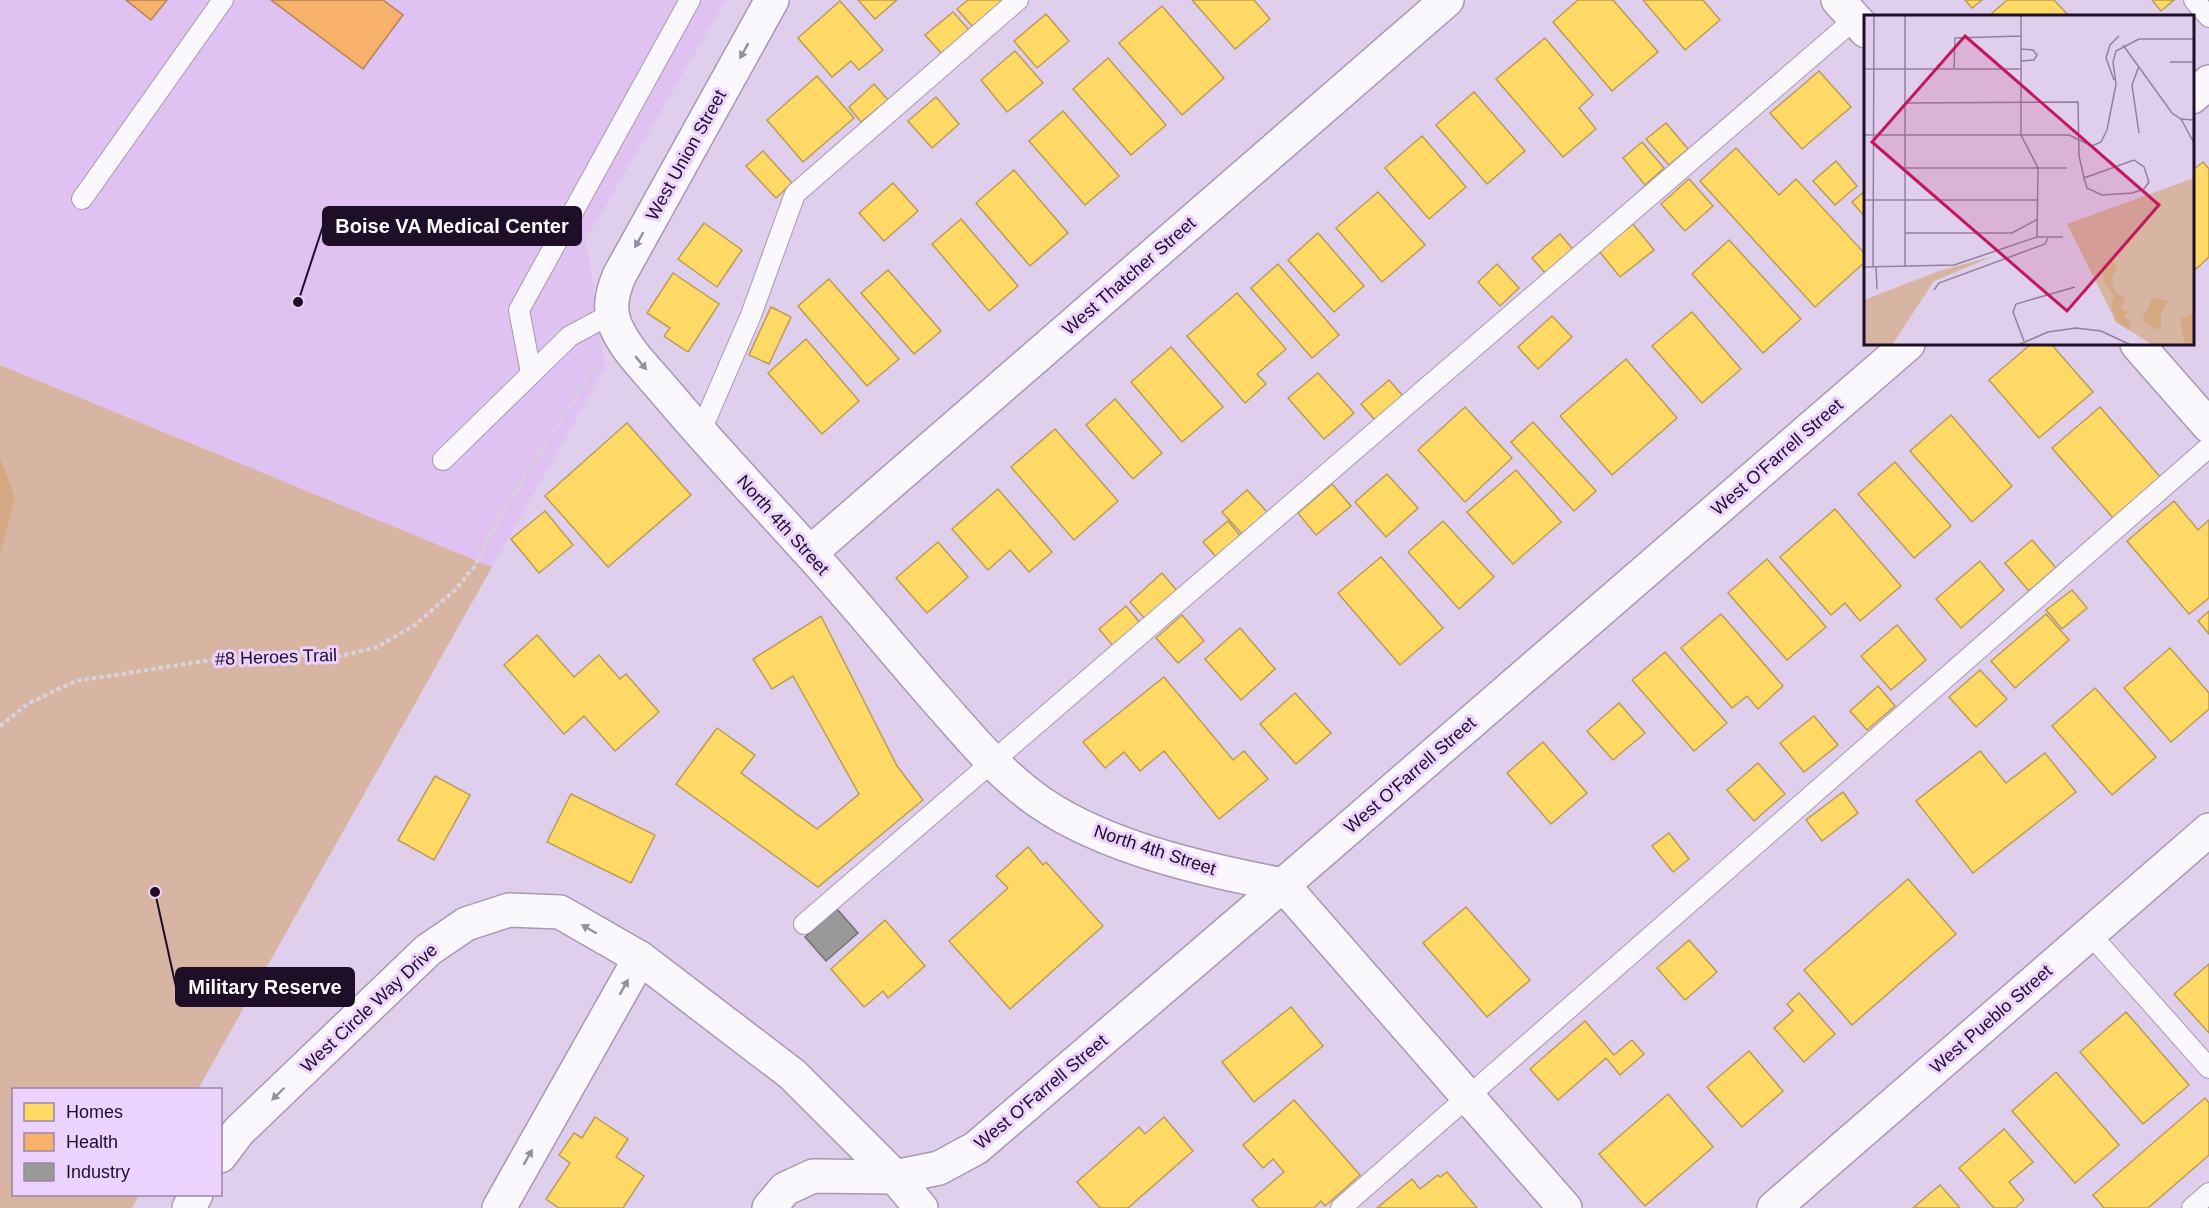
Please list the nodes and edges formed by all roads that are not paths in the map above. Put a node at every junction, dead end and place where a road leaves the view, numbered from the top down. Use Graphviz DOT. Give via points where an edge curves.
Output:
graph roads {
  1 [pos="223,0"];
  2 [pos="690,0"];
  3 [pos="772,0"];
  4 [pos="1018,0"];
  5 [pos="1447,0"];
  6 [pos="2194,0"];
  7 [pos="1853,17"];
  8 [pos="2209,17"];
  9 [pos="2209,82"];
  10 [pos="2194,96"];
  11 [pos="82,199"];
  12 [pos="614,322"];
  13 [pos="1907,345"];
  14 [pos="2138,345"];
  15 [pos="531,373"];
  16 [pos="2209,426"];
  17 [pos="700,433"];
  18 [pos="2209,447"];
  19 [pos="443,460"];
  20 [pos="810,553"];
  21 [pos="992,764"];
  22 [pos="2209,830"];
  23 [pos="1283,885"];
  24 [pos="804,924"];
  25 [pos="2090,934"];
  26 [pos="640,958"];
  27 [pos="2209,1068"];
  28 [pos="1468,1097"];
  29 [pos="222,1153"];
  30 [pos="895,1177"];
  31 [pos="2209,1193"];
  32 [pos="499,1208"];
  33 [pos="769,1208"];
  34 [pos="921,1208"];
  35 [pos="1341,1208"];
  36 [pos="1565,1208"];
  37 [pos="1774,1208"];
  38 [pos="2192,1208"];
  1 -- 11 [label="lane"];
  2 -- 15 [label="lane" via="519,310"];
  3 -- 12 [label="street, West Union Street, one-way" via="619,276 612,294"];
  4 -- 17 [label="lane" via="795,194 751,315"];
  5 -- 20 [label="street, West Thatcher Street"];
  6 -- 8 [label="lane"];
  7 -- 21 [label="lane"];
  9 -- 10 [label="street"];
  12 -- 15 [label="lane" via="570,336"];
  12 -- 17 [label="street, North 4th Street, one-way" via="627,346"];
  13 -- 23 [label="street, West O'Farrell Street"];
  14 -- 16 [label="street"];
  15 -- 19 [label="lane"];
  17 -- 20 [label="street, North 4th Street"];
  18 -- 28 [label="lane"];
  20 -- 21 [label="street, North 4th Street"];
  21 -- 23 [label="street, North 4th Street" via="1073,822 1130,846 1233,876"];
  21 -- 24 [label="lane"];
  22 -- 25 [label="street, West Pueblo Street"];
  23 -- 28 [label="street"];
  23 -- 30 [label="street, West O'Farrell Street" via="976,1148 939,1168"];
  25 -- 27 [label="lane"];
  25 -- 37 [label="street, West Pueblo Street"];
  26 -- 29 [label="street, West Circle Way Drive, one-way" via="560,912 509,910 466,924 428,950 239,1131"];
  26 -- 30 [label="street, West Circle Way Drive" via="792,1074"];
  32 -- 26 [label="street, one-way"];
  28 -- 35 [label="lane"];
  28 -- 36 [label="street"];
  30 -- 33 [label="street, West O'Farrell Street" via="813,1176 785,1189"];
  30 -- 34 [label="street, West Circle Way Drive"];
  31 -- 38 [label="lane"];
}
